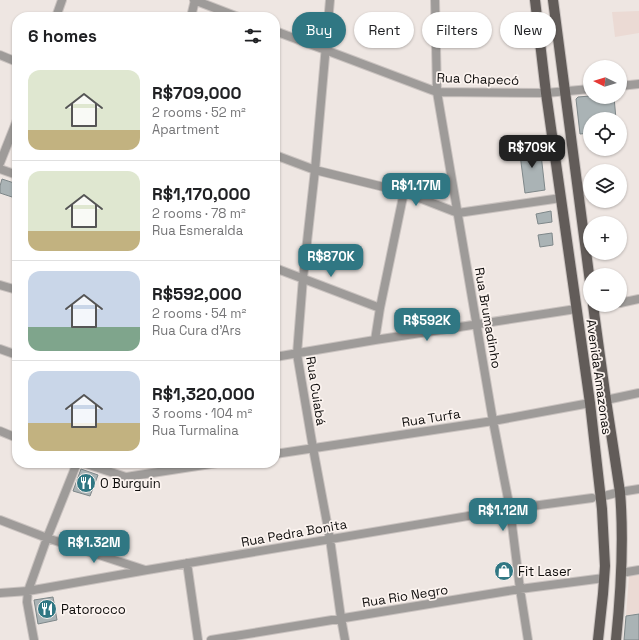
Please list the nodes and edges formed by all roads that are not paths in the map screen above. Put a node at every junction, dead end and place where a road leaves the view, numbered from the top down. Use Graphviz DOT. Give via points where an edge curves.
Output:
graph roads {
  1 [pos="62,0"];
  2 [pos="195,0"];
  3 [pos="330,0"];
  4 [pos="435,0"];
  5 [pos="535,0"];
  6 [pos="553,0"];
  7 [pos="58,12"];
  8 [pos="193,12"];
  9 [pos="225,12"];
  10 [pos="280,33"];
  11 [pos="325,50"];
  12 [pos="0,55"];
  13 [pos="12,60"];
  14 [pos="639,84"];
  15 [pos="627,85"];
  16 [pos="583,90"];
  17 [pos="437,92"];
  18 [pos="566,92"];
  19 [pos="546,93"];
  20 [pos="12,133"];
  21 [pos="280,157"];
  22 [pos="0,163"];
  23 [pos="0,169"];
  24 [pos="315,170"];
  25 [pos="12,173"];
  26 [pos="404,192"];
  27 [pos="561,198"];
  28 [pos="458,213"];
  29 [pos="588,268"];
  30 [pos="280,270"];
  31 [pos="303,278"];
  32 [pos="0,285"];
  33 [pos="12,289"];
  34 [pos="639,299"];
  35 [pos="627,302"];
  36 [pos="380,308"];
  37 [pos="576,309"];
  38 [pos="594,312"];
  39 [pos="477,325"];
  40 [pos="374,340"];
  41 [pos="0,349"];
  42 [pos="12,354"];
  43 [pos="297,354"];
  44 [pos="280,357"];
  45 [pos="639,393"];
  46 [pos="606,400"];
  47 [pos="590,403"];
  48 [pos="493,421"];
  49 [pos="0,431"];
  50 [pos="12,436"];
  51 [pos="313,448"];
  52 [pos="280,453"];
  53 [pos="75,468"];
  54 [pos="98,468"];
  55 [pos="184,468"];
  56 [pos="639,489"];
  57 [pos="620,492"];
  58 [pos="596,497"];
  59 [pos="510,509"];
  60 [pos="0,520"];
  61 [pos="47,538"];
  62 [pos="330,539"];
  63 [pos="187,564"];
  64 [pos="147,570"];
  65 [pos="639,570"];
  66 [pos="621,573"];
  67 [pos="604,578"];
  68 [pos="520,589"];
  69 [pos="28,591"];
  70 [pos="0,593"];
  71 [pos="341,618"];
  72 [pos="34,640"];
  73 [pos="198,640"];
  74 [pos="211,640"];
  75 [pos="345,640"];
  76 [pos="528,640"];
  77 [pos="598,640"];
  78 [pos="616,640"];
  1 -- 7 [label="street"];
  2 -- 8 [label="street"];
  2 -- 9 [label="street"];
  3 -- 11 [label="street, Rua Cuiabá"];
  4 -- 17 [label="street, Rua Brumadinho"];
  5 -- 19 [label="main road, Avenida Amazonas"];
  6 -- 18 [label="main road"];
  10 -- 11 [label="street, Rua Chapecó"];
  11 -- 17 [label="street, Rua Chapecó"];
  11 -- 24 [label="street, Rua Cuiabá"];
  12 -- 13 [label="street"];
  14 -- 15 [label="street"];
  16 -- 18 [label="street, Rua Chapecó"];
  17 -- 19 [label="street, Rua Chapecó"];
  17 -- 28 [label="street, Rua Brumadinho"];
  18 -- 19 [label="street, Rua Chapecó"];
  18 -- 29 [label="main road"];
  19 -- 27 [label="main road, Avenida Amazonas"];
  20 -- 22 [label="street"];
  21 -- 24 [label="street"];
  23 -- 25 [label="street"];
  24 -- 26 [label="street"];
  24 -- 31 [label="street, Rua Cuiabá"];
  26 -- 28 [label="street"];
  26 -- 36 [label="street"];
  27 -- 28 [label="street"];
  27 -- 37 [label="main road, Avenida Amazonas"];
  28 -- 39 [label="street, Rua Brumadinho"];
  30 -- 31 [label="street"];
  31 -- 36 [label="street"];
  31 -- 43 [label="street, Rua Cuiabá"];
  32 -- 33 [label="street"];
  34 -- 35 [label="street"];
  36 -- 40 [label="street"];
  37 -- 39 [label="street"];
  37 -- 47 [label="main road, Avenida Amazonas"];
  38 -- 46 [label="main road, Avenida Amazonas"];
  39 -- 40 [label="street"];
  39 -- 48 [label="street, Rua Brumadinho"];
  40 -- 43 [label="street"];
  41 -- 42 [label="street"];
  43 -- 44 [label="street"];
  43 -- 51 [label="street, Rua Cuiabá"];
  45 -- 46 [label="street"];
  46 -- 57 [label="main road, Avenida Amazonas"];
  47 -- 48 [label="street, Rua Turfa"];
  47 -- 58 [label="main road, Avenida Amazonas"];
  48 -- 51 [label="street, Rua Turfa"];
  48 -- 59 [label="street, Rua Brumadinho"];
  49 -- 50 [label="street"];
  51 -- 52 [label="street, Rua Turfa"];
  51 -- 62 [label="street, Rua Cuiabá"];
  53 -- 61 [label="street"];
  54 -- 55 [label="street" via="126,477"];
  56 -- 57 [label="street, Rua Pedra Bonita"];
  57 -- 58 [label="street, Rua Pedra Bonita"];
  57 -- 66 [label="main road, Avenida Amazonas"];
  58 -- 59 [label="street, Rua Pedra Bonita"];
  58 -- 67 [label="main road, Avenida Amazonas"];
  59 -- 62 [label="street, Rua Pedra Bonita"];
  59 -- 68 [label="street, Rua Brumadinho"];
  60 -- 61 [label="street"];
  61 -- 64 [label="street"];
  61 -- 69 [label="street"];
  62 -- 63 [label="street, Rua Pedra Bonita"];
  62 -- 71 [label="street, Rua Cuiabá"];
  63 -- 64 [label="street, Rua Pedra Bonita"];
  63 -- 73 [label="street"];
  64 -- 69 [label="street, Rua Pedra Bonita"];
  65 -- 66 [label="street"];
  66 -- 78 [label="main road, Avenida Amazonas"];
  67 -- 68 [label="street, Rua Rio Negro"];
  67 -- 77 [label="main road, Avenida Amazonas"];
  68 -- 71 [label="street, Rua Rio Negro"];
  68 -- 76 [label="street, Rua Brumadinho"];
  69 -- 70 [label="street, Rua Pedra Bonita"];
  69 -- 72 [label="street" via="27,602"];
  71 -- 74 [label="street, Rua Rio Negro"];
  71 -- 75 [label="street, Rua Cuiabá"];
}
